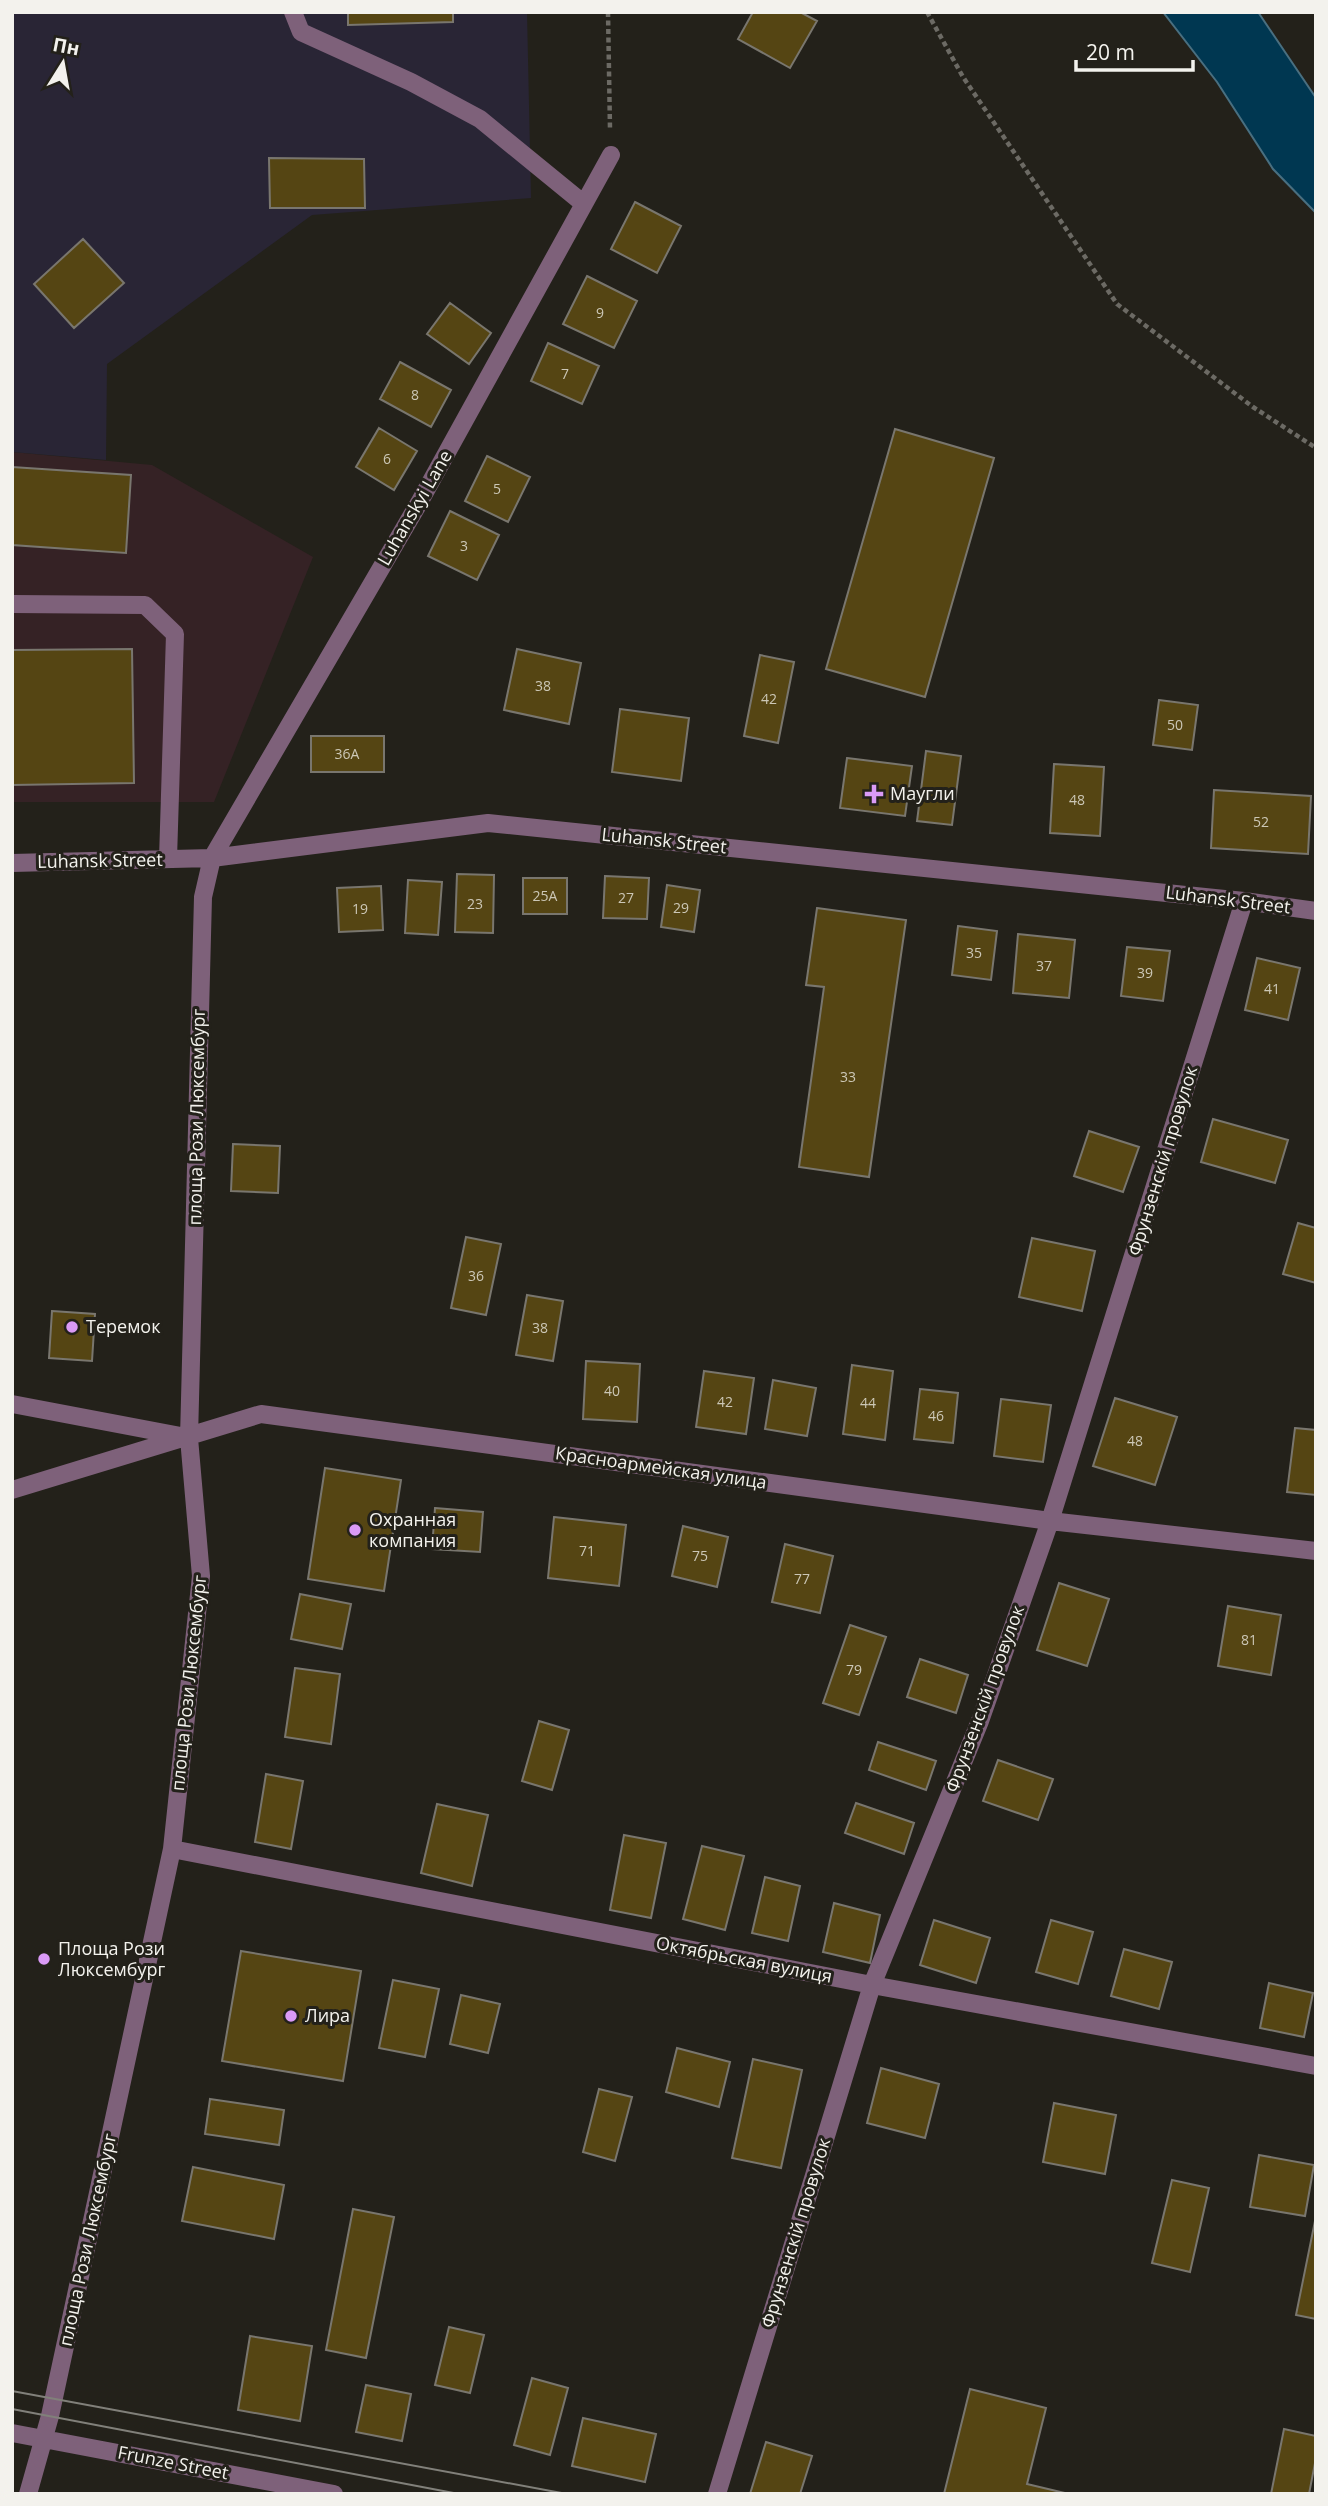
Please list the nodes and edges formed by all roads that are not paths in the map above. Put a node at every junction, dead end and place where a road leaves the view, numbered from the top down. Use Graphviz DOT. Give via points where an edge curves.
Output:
graph roads {
  1 [pos="293,12"];
  2 [pos="611,155"];
  3 [pos="584,204"];
  4 [pos="12,604"];
  5 [pos="212,858"];
  6 [pos="168,859"];
  7 [pos="12,863"];
  8 [pos="1244,901"];
  9 [pos="1316,911"];
  10 [pos="12,1404"];
  11 [pos="189,1438"];
  12 [pos="12,1490"];
  13 [pos="1050,1521"];
  14 [pos="1316,1551"];
  15 [pos="172,1849"];
  16 [pos="872,1985"];
  17 [pos="1316,2066"];
  18 [pos="12,2433"];
  19 [pos="44,2439"];
  20 [pos="28,2494"];
  21 [pos="334,2494"];
  22 [pos="718,2494"];
  1 -- 3 [label="street" via="302,32 480,119"];
  2 -- 3 [label="street, Luhanskyi Lane"];
  3 -- 5 [label="street, Luhanskyi Lane" via="419,503"];
  4 -- 6 [label="street" via="145,605 175,634"];
  5 -- 6 [label="street, Luhansk Street"];
  5 -- 8 [label="street, Luhansk Street" via="488,823"];
  5 -- 11 [label="street, площа Рози Люксембург" via="202,897"];
  6 -- 7 [label="street, Luhansk Street"];
  8 -- 9 [label="street, Luhansk Street"];
  8 -- 13 [label="street, Фрунзенскій провулок"];
  10 -- 11 [label="street, Красноармейская улица"];
  11 -- 12 [label="street"];
  11 -- 13 [label="street, Красноармейская улица" via="261,1414"];
  11 -- 15 [label="street, площа Рози Люксембург" via="201,1576"];
  13 -- 14 [label="street, Красноармейская улица"];
  13 -- 16 [label="street, Фрунзенскій провулок" via="980,1721"];
  15 -- 16 [label="street, Октябрьская вулиця"];
  15 -- 19 [label="street, площа Рози Люксембург"];
  16 -- 17 [label="street, Октябрьская вулиця"];
  16 -- 22 [label="street, Фрунзенскій провулок"];
  18 -- 19 [label="street, Frunze Street"];
  19 -- 20 [label="street, площа Рози Люксембург"];
  19 -- 21 [label="street, Frunze Street"];
}
